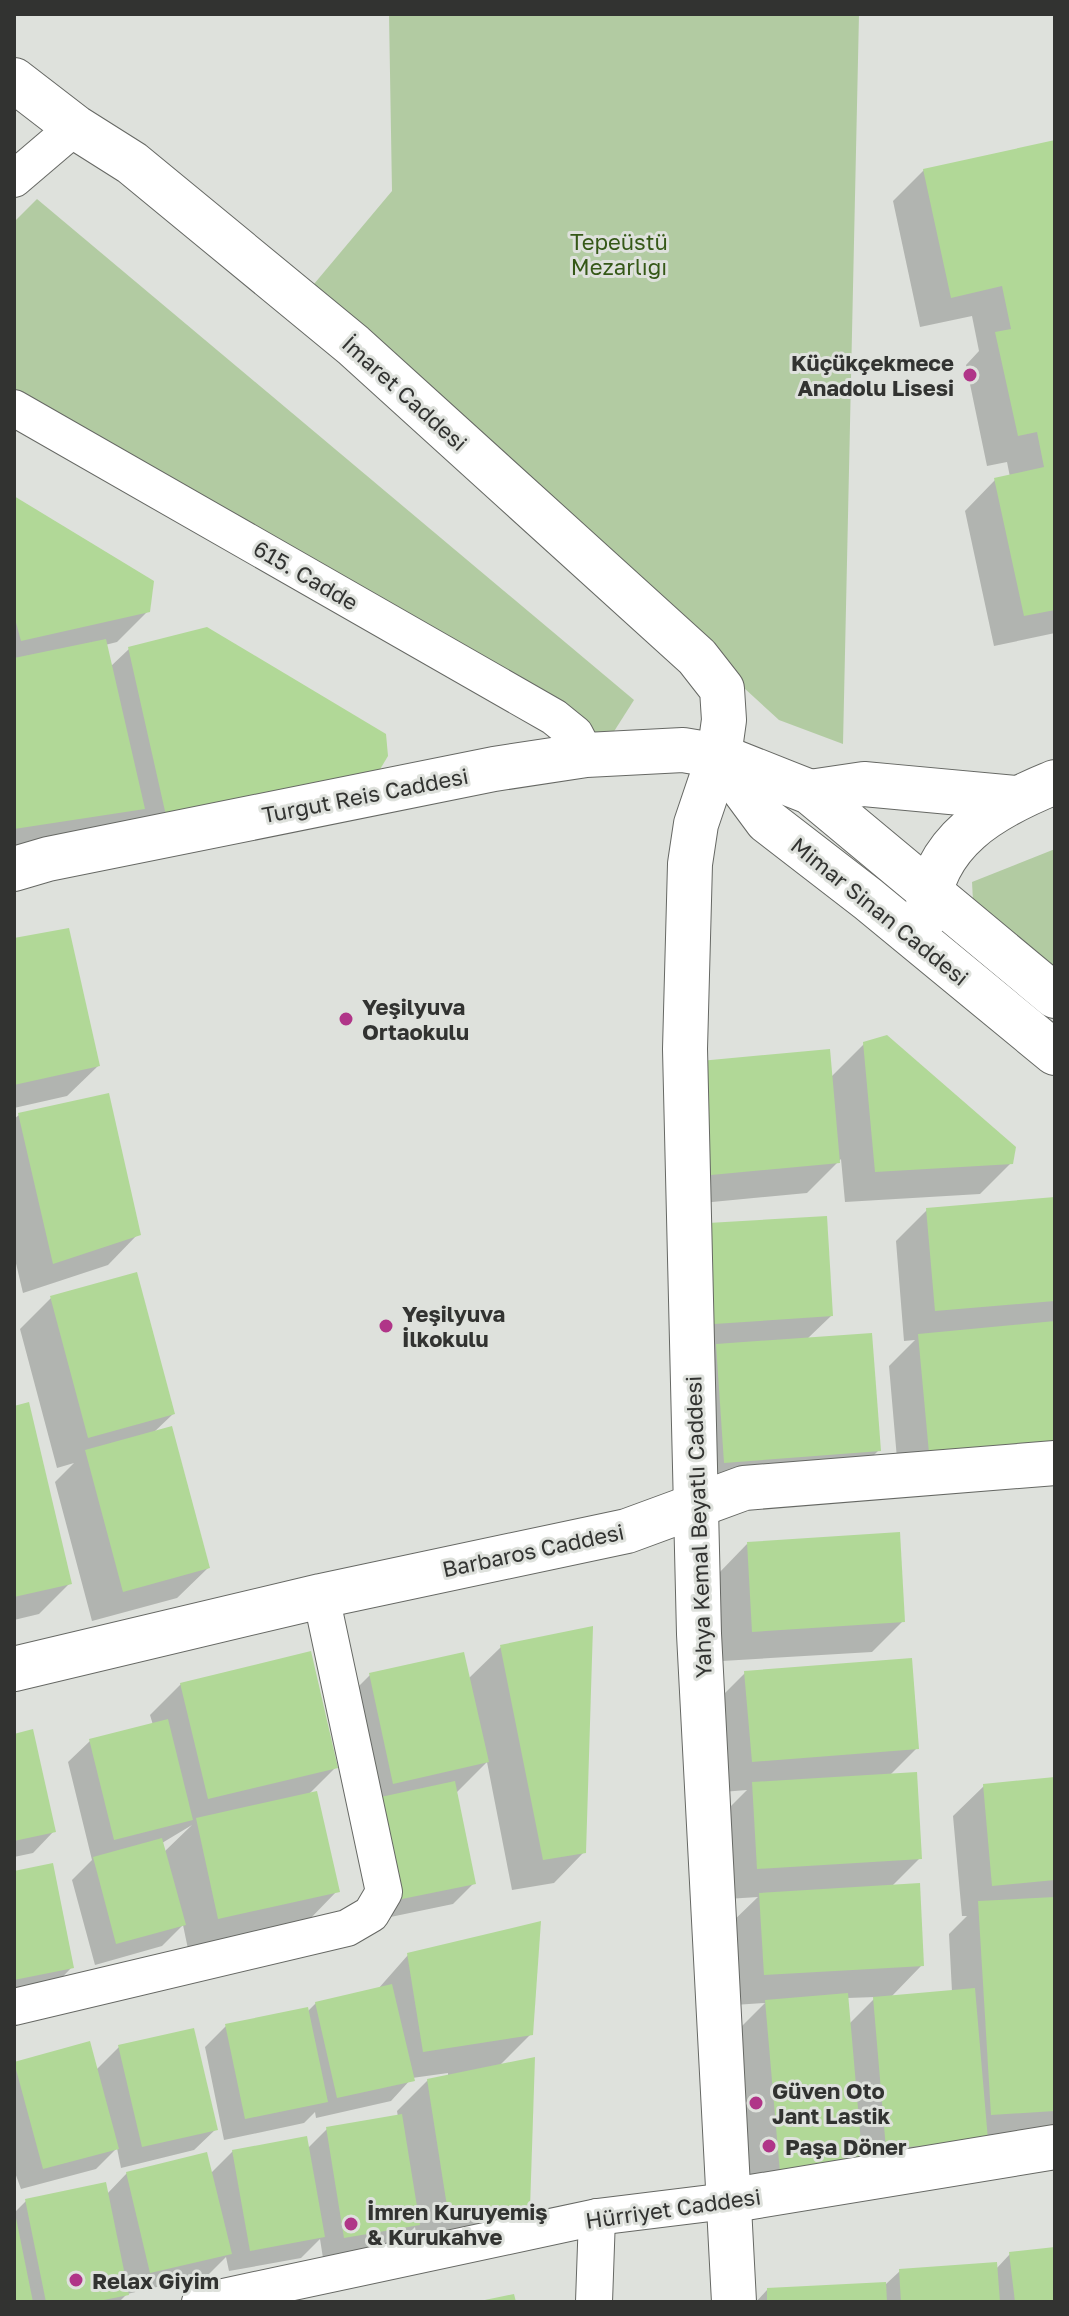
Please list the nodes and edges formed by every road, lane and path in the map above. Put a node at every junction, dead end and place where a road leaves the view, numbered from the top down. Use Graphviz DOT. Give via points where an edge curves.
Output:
graph roads {
  1 [pos="14,80"];
  2 [pos="75,127"];
  3 [pos="14,179"];
  4 [pos="14,408"];
  5 [pos="586,755"];
  6 [pos="719,756"];
  7 [pos="1055,782"];
  8 [pos="810,792"];
  9 [pos="1015,798"];
  10 [pos="14,869"];
  11 [pos="930,890"];
  12 [pos="947,965"];
  13 [pos="1055,996"];
  14 [pos="1055,1053"];
  15 [pos="1055,1463"];
  16 [pos="697,1506"];
  17 [pos="321,1596"];
  18 [pos="14,1669"];
  19 [pos="14,2007"];
  20 [pos="1055,2147"];
  21 [pos="727,2201"];
  22 [pos="597,2217"];
  23 [pos="273,2294"];
  24 [pos="200,2302"];
  25 [pos="594,2302"];
  26 [pos="734,2302"];
  1 -- 2 [label="street, İmaret Caddesi"];
  2 -- 3 [label="street"];
  2 -- 6 [label="street, İmaret Caddesi" via="132,163 353,345 697,657 722,689"];
  4 -- 5 [label="street, 615. Cadde" via="554,717 575,734"];
  5 -- 6 [label="street, Turgut Reis Caddesi" via="683,750"];
  5 -- 10 [label="street, Turgut Reis Caddesi"];
  6 -- 8 [label="street, Turgut Reis Caddesi"];
  6 -- 12 [label="street, Mimar Sinan Caddesi" via="767,821"];
  6 -- 16 [label="street, Yahya Kemal Beyatlı Caddesi" via="696,824 690,864 686,1033"];
  7 -- 9 [label="street"];
  8 -- 9 [label="street" via="864,784"];
  8 -- 11 [label="street"];
  9 -- 11 [label="street" via="985,816 946,855 932,876"];
  11 -- 12 [label="street" via="929,929"];
  11 -- 13 [label="street"];
  12 -- 14 [label="street, Mimar Sinan Caddesi"];
  15 -- 16 [label="street, Barbaros Caddesi" via="744,1488"];
  16 -- 17 [label="street, Barbaros Caddesi" via="627,1531"];
  16 -- 21 [label="street, Yahya Kemal Beyatlı Caddesi"];
  17 -- 18 [label="street, Barbaros Caddesi"];
  17 -- 19 [label="street" via="384,1892 371,1914 347,1928"];
  20 -- 21 [label="street, Hürriyet Caddesi"];
  21 -- 22 [label="street, Hürriyet Caddesi"];
  21 -- 26 [label="street, Yahya Kemal Beyatlı Caddesi"];
  22 -- 23 [label="street, Hürriyet Caddesi"];
  22 -- 25 [label="street"];
  23 -- 24 [label="street, Hürriyet Caddesi"];
}
